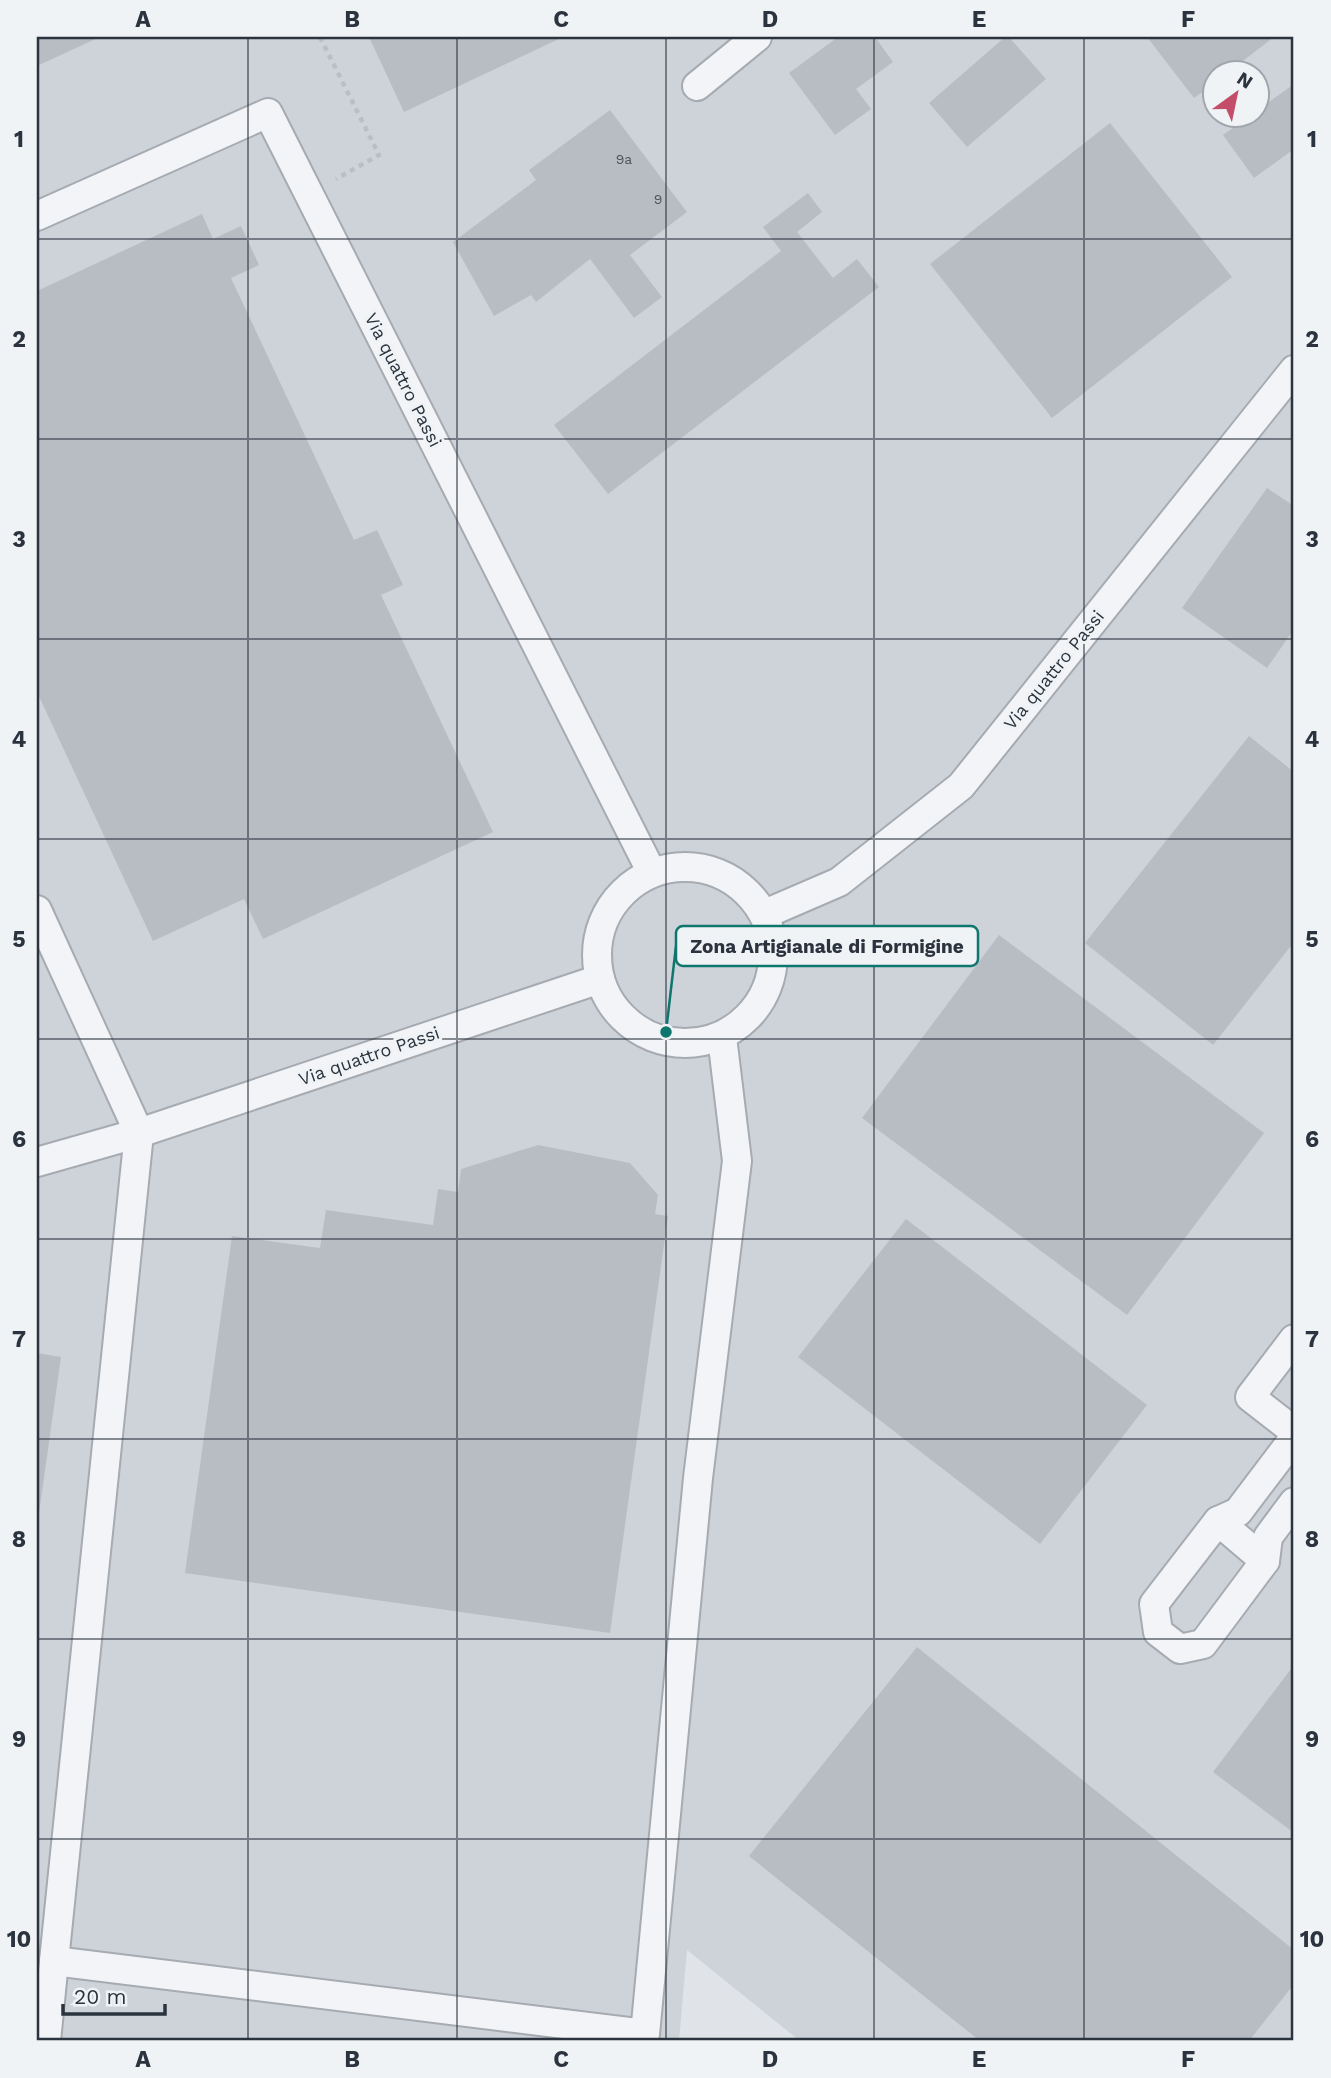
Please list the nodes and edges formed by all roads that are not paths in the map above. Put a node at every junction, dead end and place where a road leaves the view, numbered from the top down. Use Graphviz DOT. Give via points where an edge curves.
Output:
graph roads {
  1 [pos="757,37"];
  2 [pos="696,86"];
  3 [pos="37,216"];
  4 [pos="1294,370"];
  5 [pos="652,873"];
  6 [pos="37,910"];
  7 [pos="765,914"];
  8 [pos="600,979"];
  9 [pos="722,1037"];
  10 [pos="139,1133"];
  11 [pos="37,1161"];
  12 [pos="1294,1339"];
  13 [pos="1294,1431"];
  14 [pos="1294,1437"];
  15 [pos="1294,1502"];
  16 [pos="1218,1521"];
  17 [pos="1265,1561"];
  18 [pos="54,1961"];
  19 [pos="644,2038"];
  20 [pos="47,2041"];
  1 -- 2 [label="street"];
  3 -- 5 [label="street, Via quattro Passi" via="268,113"];
  4 -- 7 [label="street, Via quattro Passi" via="961,786 839,882"];
  5 -- 7 [label="street" via="677,867 704,868 728,877 749,893"];
  5 -- 8 [label="street" via="629,886 612,904 600,928 596,953"];
  6 -- 10 [label="street"];
  7 -- 9 [label="street" via="774,942 774,970 764,998 746,1021"];
  8 -- 9 [label="street" via="613,1007 634,1028 662,1041 692,1044"];
  8 -- 10 [label="street, Via quattro Passi"];
  9 -- 19 [label="street" via="737,1161 698,1478"];
  10 -- 11 [label="street, Via quattro Passi"];
  10 -- 18 [label="street"];
  12 -- 13 [label="street" via="1250,1397"];
  14 -- 16 [label="street" via="1238,1512"];
  15 -- 17 [label="street" via="1268,1537"];
  16 -- 17 [label="street"];
  16 -- 17 [label="street" via="1154,1604 1158,1632 1180,1649 1203,1644"];
  18 -- 19 [label="street"];
  18 -- 20 [label="street"];
}
